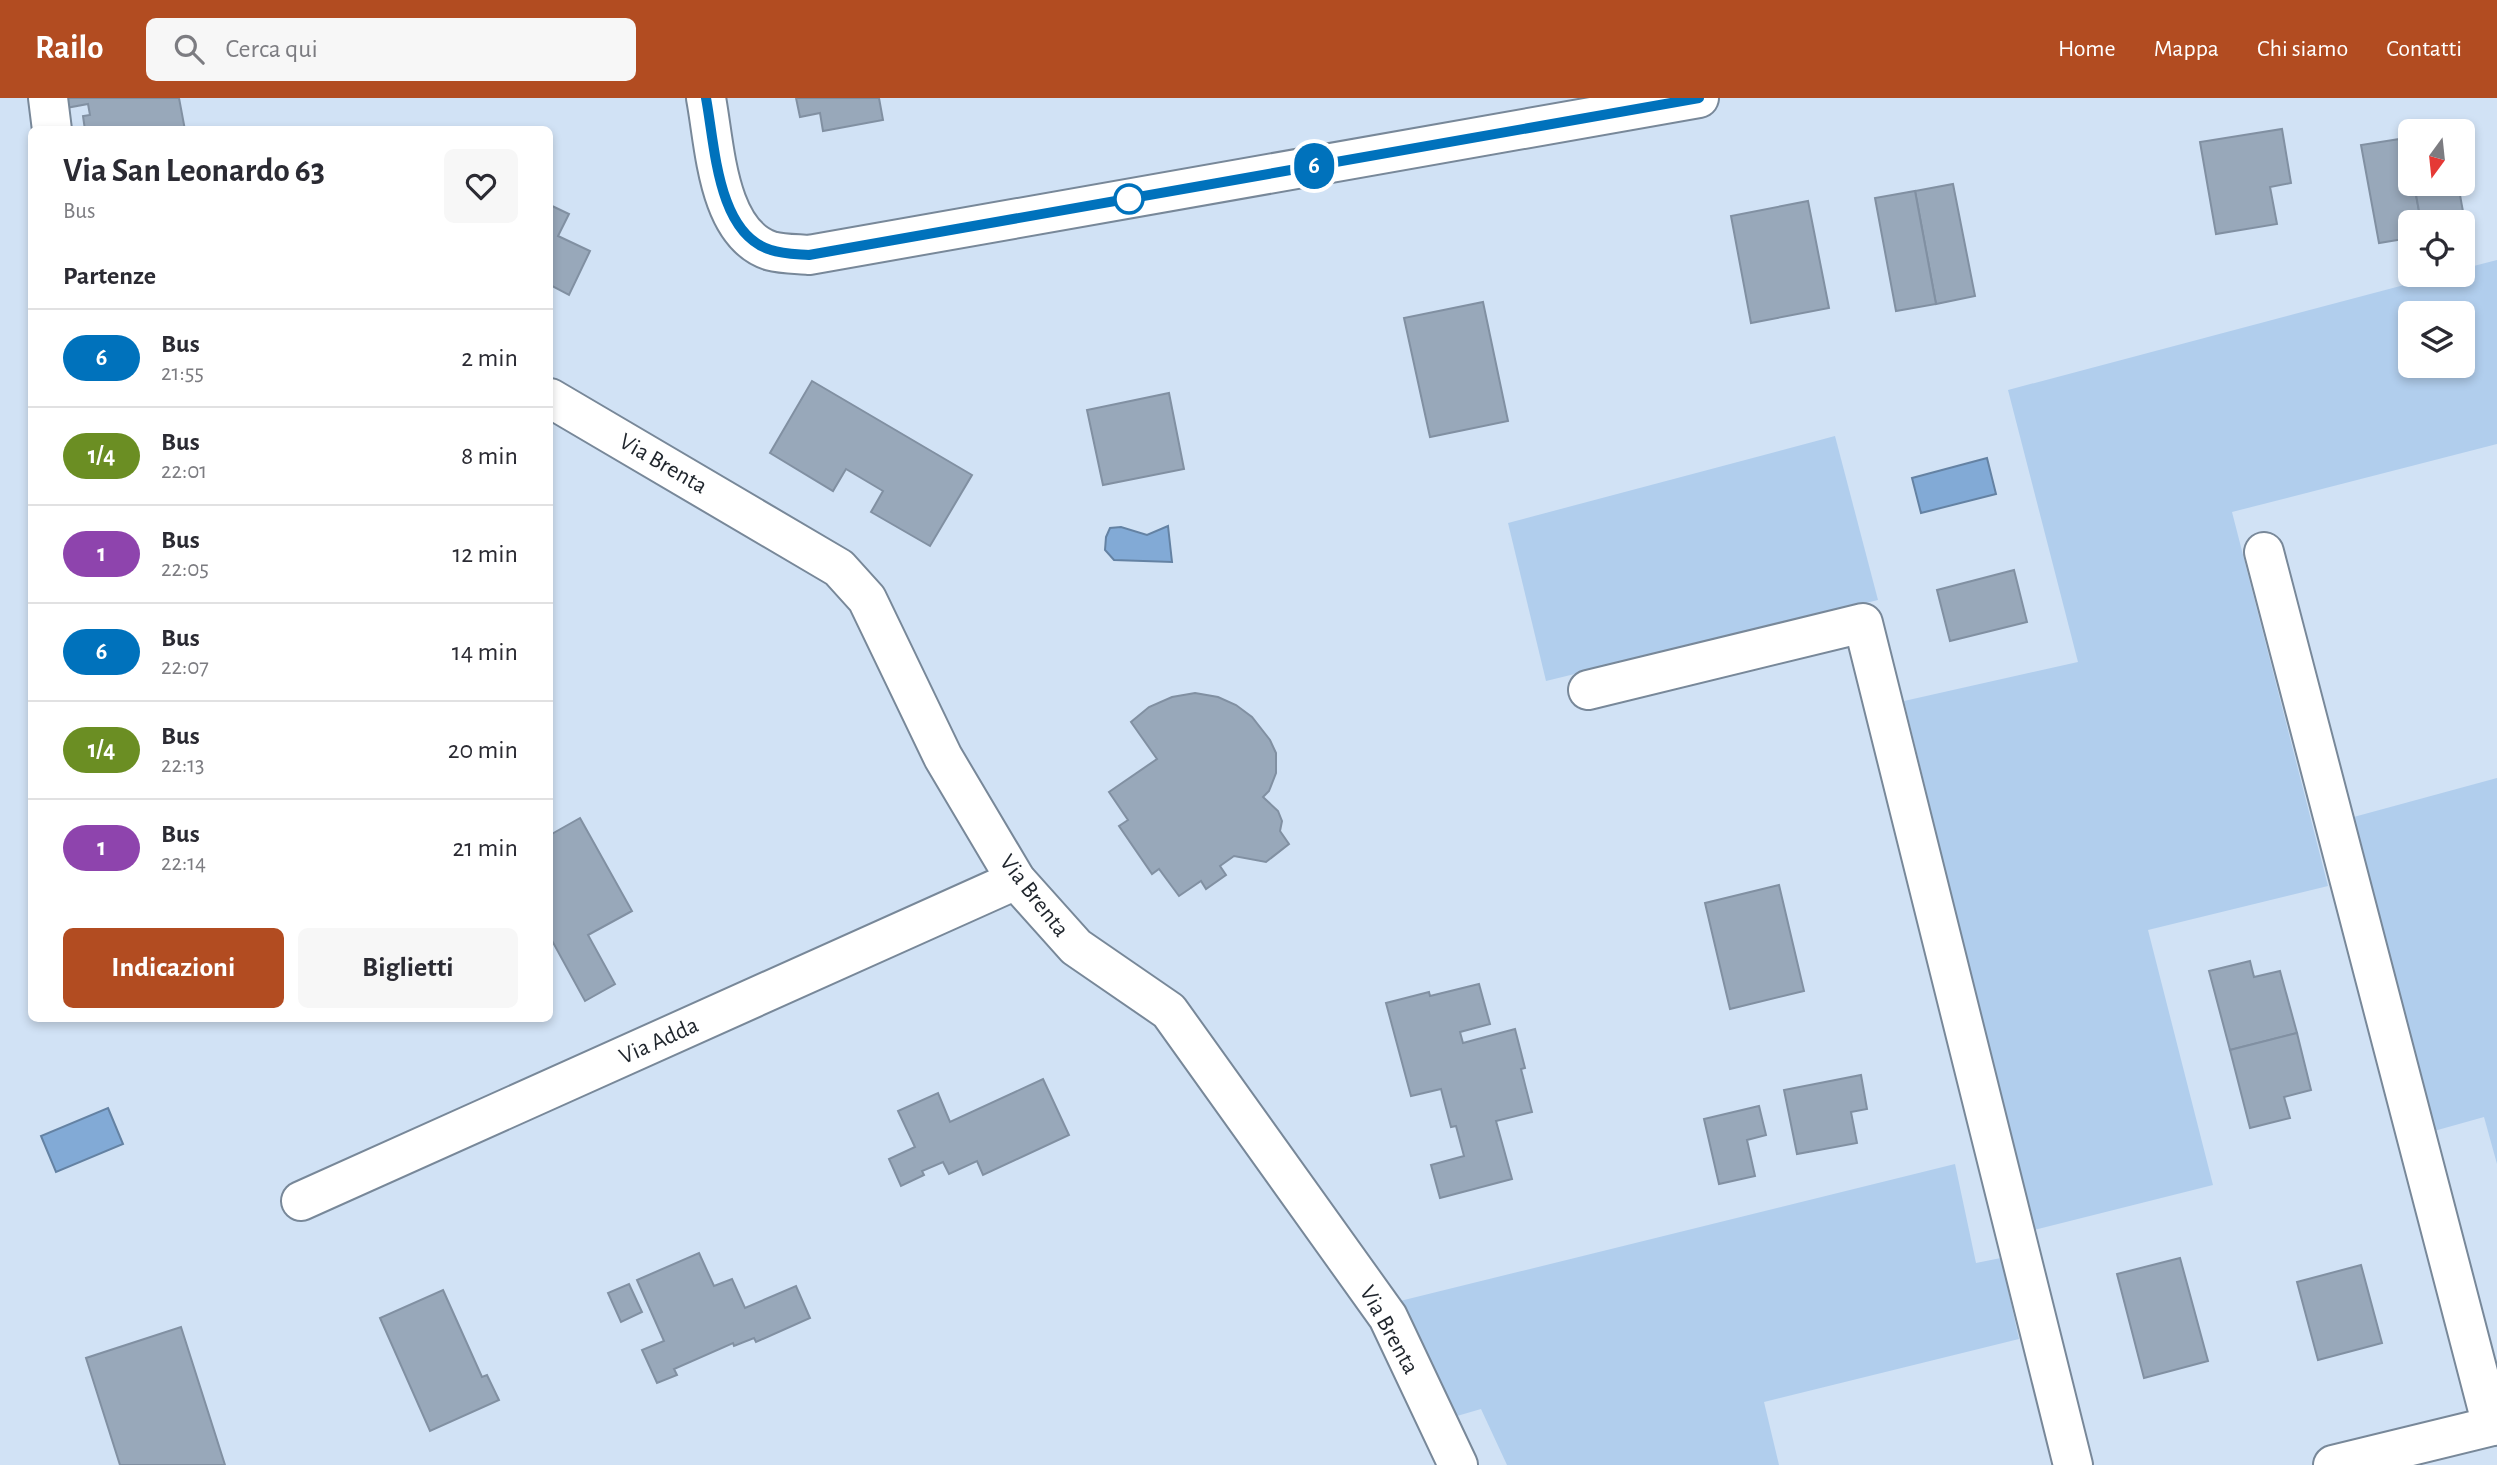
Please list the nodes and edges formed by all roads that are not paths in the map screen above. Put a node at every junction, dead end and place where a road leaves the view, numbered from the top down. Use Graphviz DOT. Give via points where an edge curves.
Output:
graph roads {
  1 [pos="48,98"];
  2 [pos="706,98"];
  3 [pos="1699,98"];
  4 [pos="52,126"];
  5 [pos="553,400"];
  6 [pos="2264,552"];
  7 [pos="1588,690"];
  8 [pos="1016,880"];
  9 [pos="302,1202"];
  10 [pos="2494,1426"];
  11 [pos="2340,1464"];
  12 [pos="1458,1465"];
  13 [pos="2073,1465"];
  1 -- 4 [label="street"];
  2 -- 3 [label="street" via="728,209 745,236 770,250 809,255"];
  5 -- 8 [label="street, Via Brenta" via="839,568 867,599 943,757"];
  6 -- 10 [label="street"];
  7 -- 13 [label="street" via="1863,622"];
  8 -- 9 [label="street, Via Adda"];
  8 -- 12 [label="street, Via Brenta" via="1076,947 1169,1011 1388,1317"];
  10 -- 11 [label="street"];
}
